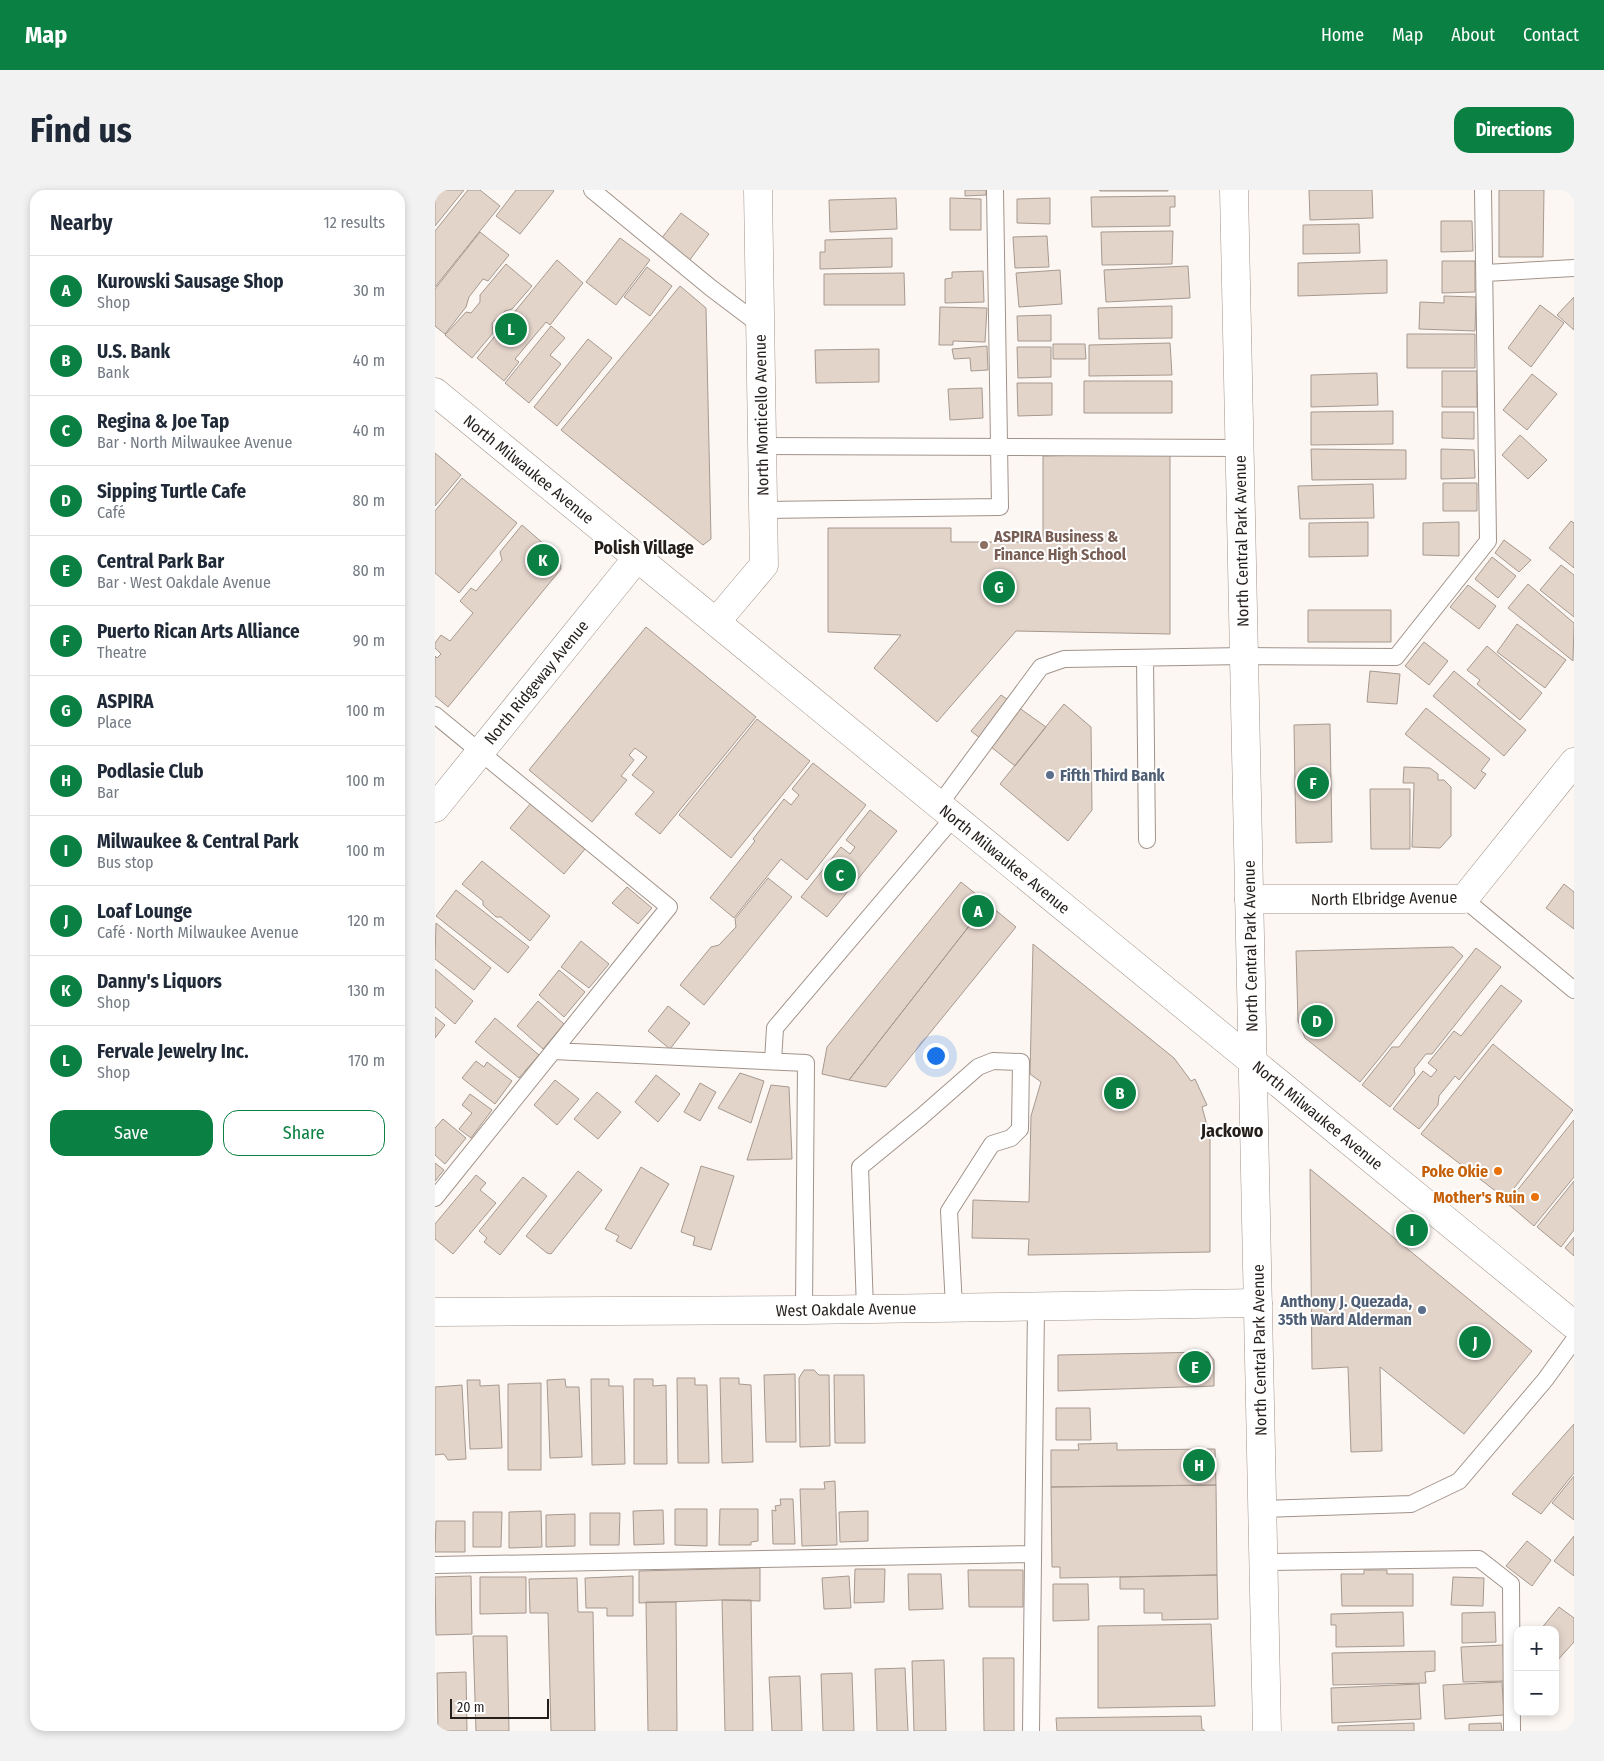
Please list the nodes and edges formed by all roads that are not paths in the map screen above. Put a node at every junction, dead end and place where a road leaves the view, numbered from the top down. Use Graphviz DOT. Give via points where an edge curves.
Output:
graph roads {
  1 [pos="592,190"];
  2 [pos="758,190"];
  3 [pos="995,190"];
  4 [pos="1234,190"];
  5 [pos="1483,190"];
  6 [pos="1574,268"];
  7 [pos="1485,273"];
  8 [pos="760,325"];
  9 [pos="435,392"];
  10 [pos="762,446"];
  11 [pos="999,447"];
  12 [pos="1239,448"];
  13 [pos="763,510"];
  14 [pos="637,558"];
  15 [pos="715,622"];
  16 [pos="1244,656"];
  17 [pos="1145,658"];
  18 [pos="435,715"];
  19 [pos="479,752"];
  20 [pos="1574,762"];
  21 [pos="435,808"];
  22 [pos="946,811"];
  23 [pos="1147,840"];
  24 [pos="1249,899"];
  25 [pos="1463,899"];
  26 [pos="1574,990"];
  27 [pos="553,1051"];
  28 [pos="1252,1060"];
  29 [pos="773,1062"];
  30 [pos="435,1198"];
  31 [pos="1258,1303"];
  32 [pos="1036,1306"];
  33 [pos="954,1307"];
  34 [pos="865,1309"];
  35 [pos="804,1310"];
  36 [pos="435,1312"];
  37 [pos="1574,1325"];
  38 [pos="1574,1340"];
  39 [pos="1263,1509"];
  40 [pos="1033,1554"];
  41 [pos="1264,1562"];
  42 [pos="435,1565"];
  43 [pos="1031,1731"];
  44 [pos="1267,1731"];
  45 [pos="1512,1731"];
  1 -- 8 [label="lane"];
  2 -- 8 [label="street, North Monticello Avenue"];
  3 -- 11 [label="lane"];
  4 -- 12 [label="street, North Central Park Avenue"];
  5 -- 7 [label="lane"];
  6 -- 7 [label="lane"];
  7 -- 16 [label="lane" via="1487,541 1396,657"];
  8 -- 10 [label="street, North Monticello Avenue"];
  9 -- 14 [label="street, North Milwaukee Avenue"];
  10 -- 11 [label="lane"];
  10 -- 13 [label="street, North Monticello Avenue"];
  11 -- 12 [label="lane"];
  11 -- 13 [label="lane" via="1000,507"];
  12 -- 16 [label="street, North Central Park Avenue"];
  13 -- 15 [label="street, North Monticello Avenue" via="764,565"];
  14 -- 15 [label="street, North Milwaukee Avenue"];
  14 -- 19 [label="street, North Ridgeway Avenue"];
  15 -- 22 [label="street, North Milwaukee Avenue"];
  16 -- 17 [label="lane"];
  16 -- 24 [label="street, North Central Park Avenue"];
  17 -- 22 [label="lane" via="1065,659 1041,667"];
  17 -- 23 [label="lane"];
  18 -- 19 [label="lane"];
  19 -- 21 [label="street, North Ridgeway Avenue"];
  19 -- 27 [label="lane" via="669,907"];
  20 -- 25 [label="street, North Elbridge Avenue"];
  22 -- 28 [label="street, North Milwaukee Avenue"];
  22 -- 29 [label="lane" via="775,1028"];
  24 -- 25 [label="street, North Elbridge Avenue"];
  24 -- 28 [label="street, North Central Park Avenue"];
  25 -- 26 [label="lane"];
  27 -- 29 [label="lane"];
  27 -- 30 [label="lane"];
  28 -- 31 [label="street, North Central Park Avenue"];
  28 -- 37 [label="street, North Milwaukee Avenue"];
  29 -- 35 [label="lane" via="806,1063"];
  31 -- 32 [label="street, West Oakdale Avenue"];
  31 -- 39 [label="street, North Central Park Avenue"];
  32 -- 33 [label="street, West Oakdale Avenue"];
  32 -- 40 [label="lane"];
  33 -- 34 [label="street, West Oakdale Avenue"];
  33 -- 34 [label="lane" via="949,1210 992,1144 1011,1138 1020,1129 1021,1062 993,1061 978,1067 860,1167"];
  34 -- 35 [label="street, West Oakdale Avenue"];
  35 -- 36 [label="street, West Oakdale Avenue"];
  38 -- 39 [label="lane" via="1545,1380 1459,1481 1411,1504"];
  39 -- 41 [label="street, North Central Park Avenue"];
  40 -- 42 [label="lane"];
  40 -- 43 [label="lane"];
  41 -- 44 [label="street, North Central Park Avenue"];
  41 -- 45 [label="lane" via="1479,1559 1511,1584"];
}
